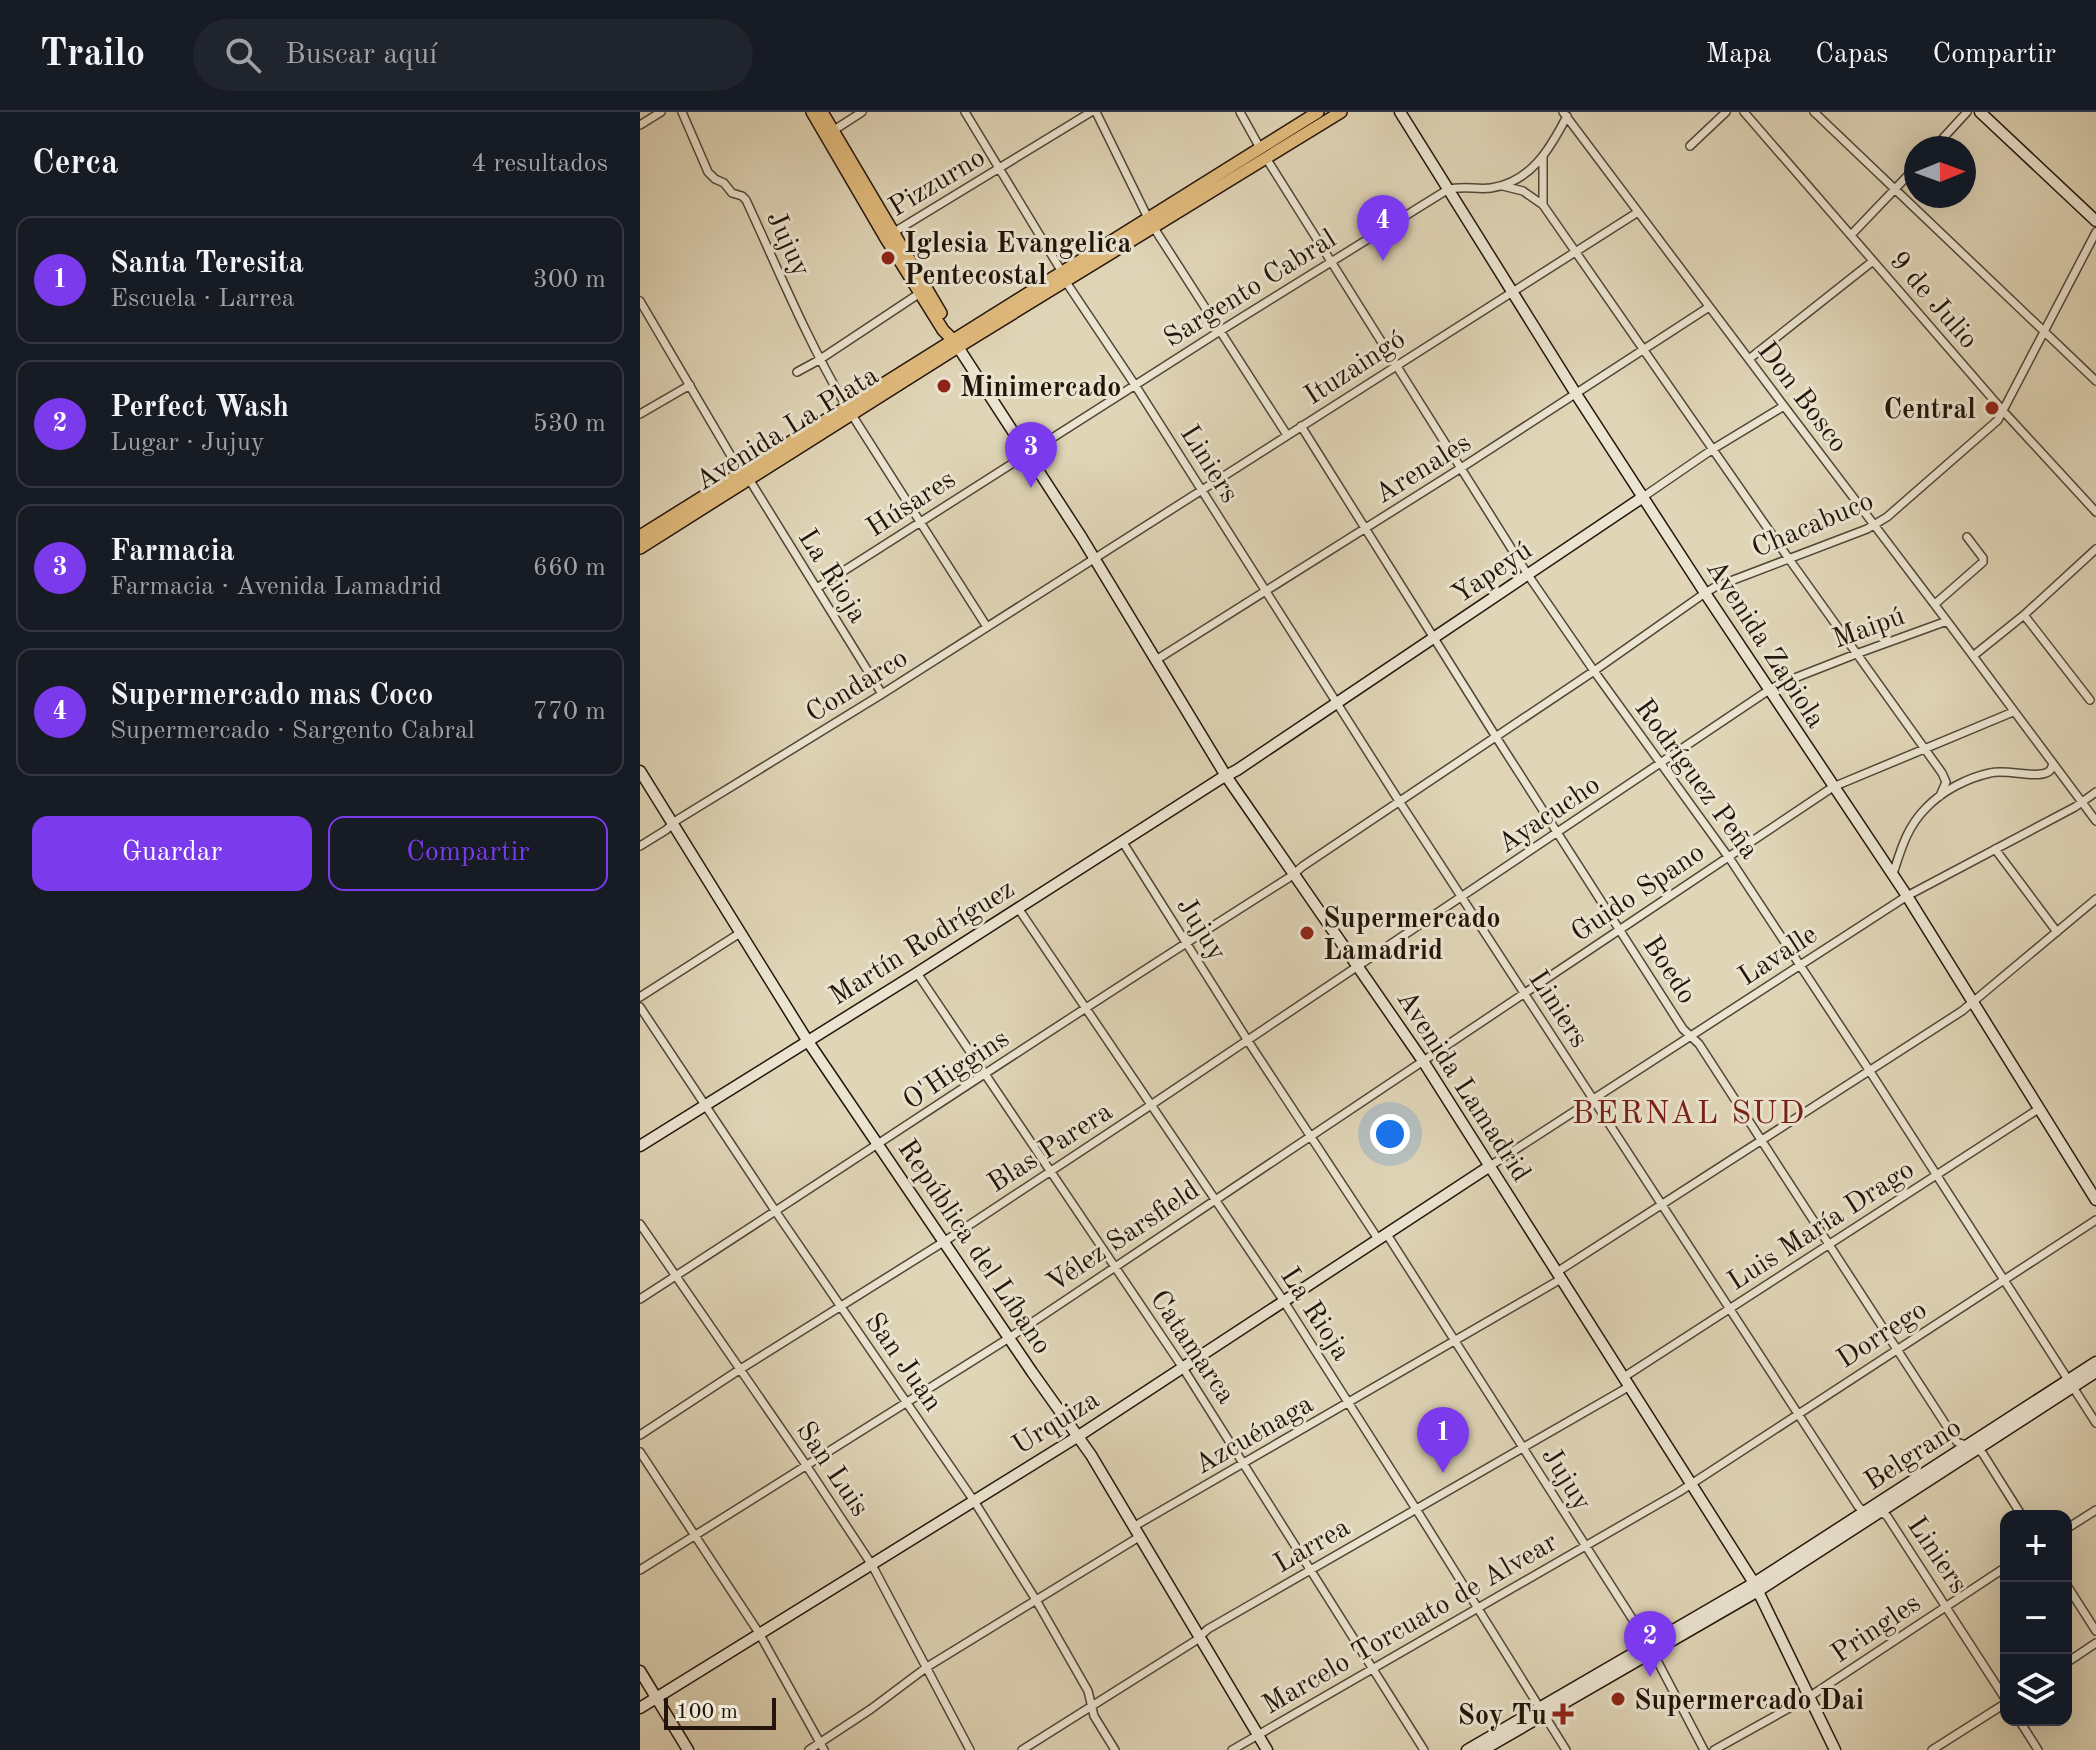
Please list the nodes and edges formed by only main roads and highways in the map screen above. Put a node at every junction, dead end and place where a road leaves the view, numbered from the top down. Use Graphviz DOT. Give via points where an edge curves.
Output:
graph roads {
  1 [pos="812,112"];
  2 [pos="822,112"];
  3 [pos="1318,112"];
  4 [pos="1341,112"];
  5 [pos="829,133"];
  6 [pos="1263,152"];
  7 [pos="889,235"];
  8 [pos="956,343"];
  9 [pos="745,476"];
  10 [pos="640,536"];
  11 [pos="640,548"];
  1 -- 5 [label="main road, Avenida Lamadrid"];
  2 -- 5 [label="main road, Avenida Lamadrid"];
  3 -- 6 [label="main road"];
  4 -- 6 [label="main road"];
  5 -- 7 [label="main road, Avenida Lamadrid"];
  6 -- 8 [label="main road, Avenida La Plata"];
  7 -- 8 [label="main road, Avenida Lamadrid"];
  7 -- 8 [label="main road, Avenida Lamadrid" via="920,293"];
  8 -- 9 [label="main road, Avenida La Plata"];
  9 -- 10 [label="main road, Avenida La Plata"];
  9 -- 11 [label="main road, Avenida La Plata"];
}
